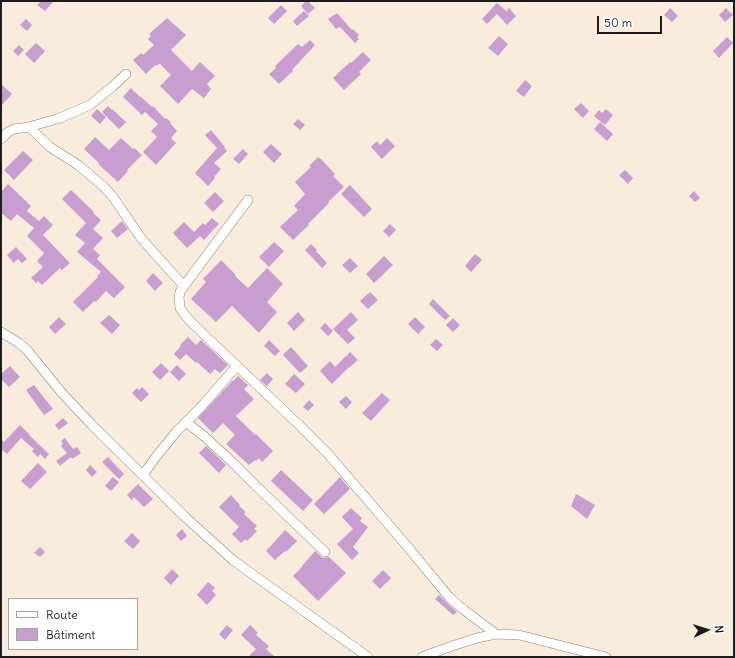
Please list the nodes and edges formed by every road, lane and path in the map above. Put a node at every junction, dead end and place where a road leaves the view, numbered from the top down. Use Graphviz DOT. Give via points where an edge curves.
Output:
graph roads {
  1 [pos="126,74"];
  2 [pos="29,127"];
  3 [pos="1,139"];
  4 [pos="248,200"];
  5 [pos="184,286"];
  6 [pos="1,332"];
  7 [pos="237,366"];
  8 [pos="186,422"];
  9 [pos="142,475"];
  10 [pos="325,552"];
  11 [pos="496,634"];
  12 [pos="368,657"];
  13 [pos="422,657"];
  14 [pos="606,657"];
  1 -- 2 [label="street" via="90,105 60,118"];
  2 -- 3 [label="street" via="14,129"];
  2 -- 5 [label="street" via="50,147 78,165 103,186 141,238"];
  4 -- 5 [label="street"];
  5 -- 7 [label="street" via="180,292 180,308"];
  6 -- 9 [label="street" via="27,350 77,410"];
  7 -- 8 [label="street"];
  7 -- 11 [label="street" via="329,455 449,596"];
  8 -- 9 [label="street"];
  8 -- 10 [label="street" via="225,455"];
  9 -- 12 [label="street" via="234,561"];
  11 -- 13 [label="street"];
  11 -- 14 [label="street" via="519,635"];
}
